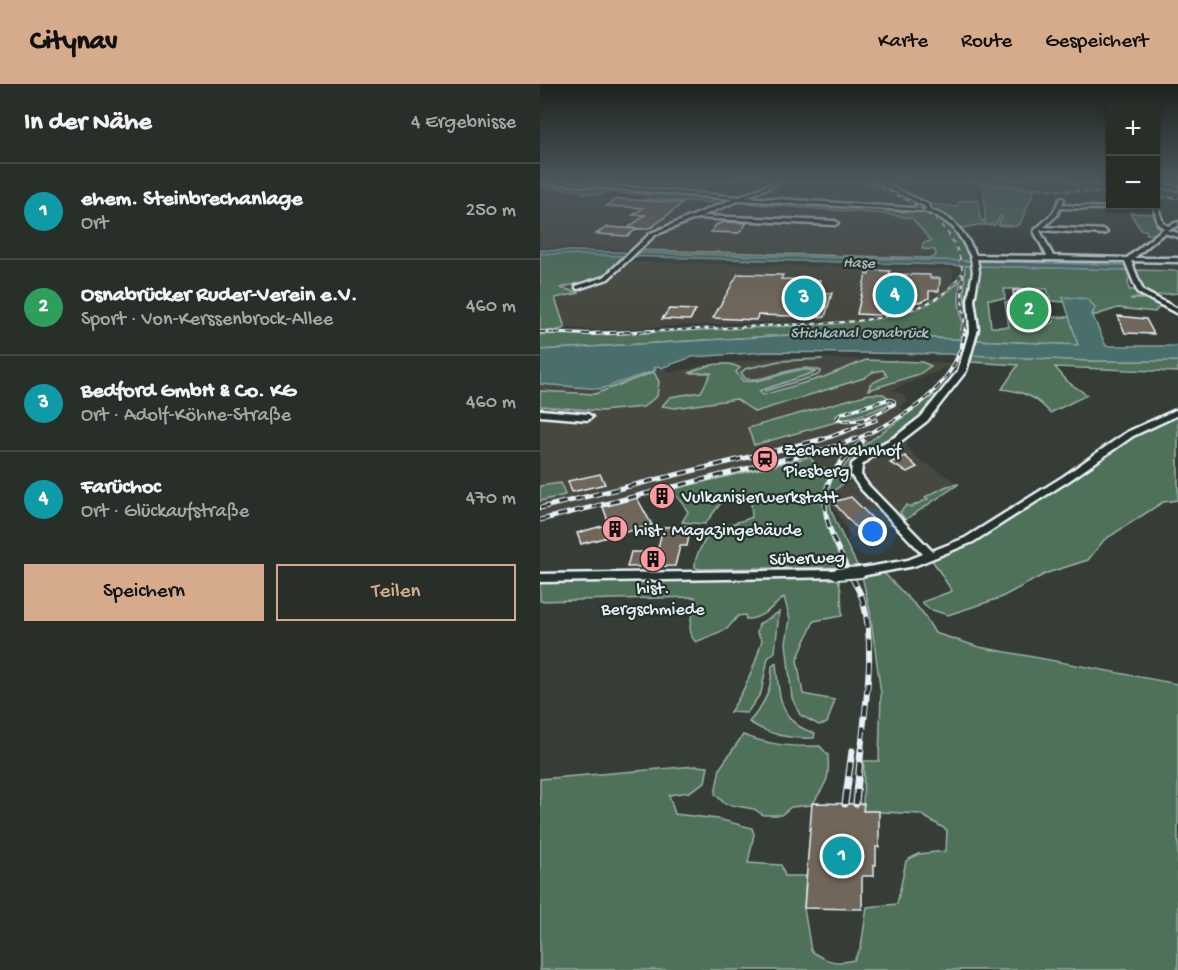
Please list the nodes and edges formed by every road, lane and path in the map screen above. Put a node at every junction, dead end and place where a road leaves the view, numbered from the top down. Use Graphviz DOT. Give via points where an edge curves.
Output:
graph roads {
  1 [pos="683,221"];
  2 [pos="796,221"];
  3 [pos="951,221"];
  4 [pos="1047,221"];
  5 [pos="1160,221"];
  6 [pos="835,223"];
  7 [pos="1178,224"];
  8 [pos="1039,228"];
  9 [pos="1165,229"];
  10 [pos="1104,232"];
  11 [pos="1178,235"];
  12 [pos="1051,258"];
  13 [pos="1178,260"];
  14 [pos="975,262"];
  15 [pos="1128,262"];
  16 [pos="578,287"];
  17 [pos="1178,312"];
  18 [pos="1178,412"];
  19 [pos="540,413"];
  20 [pos="588,417"];
  21 [pos="931,556"];
  22 [pos="540,578"];
  1 -- 16 [label="street" via="653,234 599,282"];
  2 -- 6 [label="street"];
  3 -- 14 [label="street" via="967,241"];
  4 -- 8 [label="street"];
  5 -- 9 [label="street"];
  7 -- 9 [label="street"];
  8 -- 10 [label="street"];
  8 -- 12 [label="street" via="1038,234"];
  9 -- 11 [label="street"];
  9 -- 15 [label="street"];
  12 -- 14 [label="street"];
  12 -- 15 [label="street"];
  13 -- 15 [label="street"];
  14 -- 21 [label="street" via="973,335 957,379 924,420 862,459 856,468 864,487"];
  15 -- 17 [label="street" via="1137,288"];
  18 -- 21 [label="street, Süberweg" via="1130,434 987,530"];
  19 -- 20 [label="street"];
  21 -- 22 [label="street, Süberweg, bridge" via="886,568 837,574"];
}
